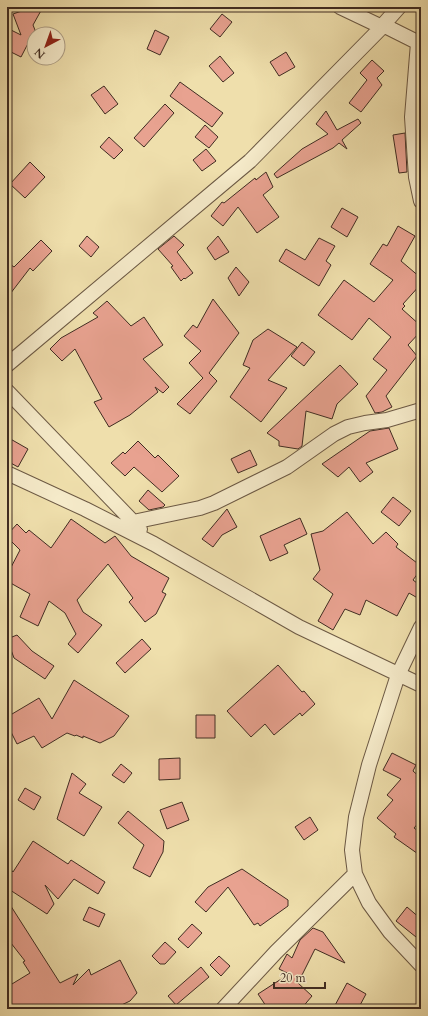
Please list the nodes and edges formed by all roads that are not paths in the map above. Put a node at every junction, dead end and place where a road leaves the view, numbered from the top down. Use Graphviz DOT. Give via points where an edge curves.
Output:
graph roads {
  1 [pos="340,7"];
  2 [pos="399,7"];
  3 [pos="383,26"];
  4 [pos="420,43"];
  5 [pos="421,201"];
  6 [pos="7,364"];
  7 [pos="7,391"];
  8 [pos="421,410"];
  9 [pos="7,473"];
  10 [pos="134,522"];
  11 [pos="154,544"];
  12 [pos="421,627"];
  13 [pos="398,675"];
  14 [pos="421,685"];
  15 [pos="355,874"];
  16 [pos="421,965"];
  17 [pos="223,1009"];
  1 -- 3 [label="street"];
  2 -- 3 [label="street"];
  3 -- 4 [label="street"];
  3 -- 6 [label="street" via="250,161"];
  4 -- 5 [label="street" via="412,117 416,177"];
  7 -- 10 [label="street"];
  8 -- 10 [label="street" via="387,420 348,427 287,467 214,504"];
  9 -- 11 [label="street"];
  10 -- 11 [label="street"];
  11 -- 13 [label="street" via="299,627"];
  12 -- 13 [label="street"];
  13 -- 14 [label="street"];
  13 -- 15 [label="street" via="369,765 356,816 352,850"];
  15 -- 16 [label="street" via="369,903 390,932"];
  15 -- 17 [label="street"];
}
